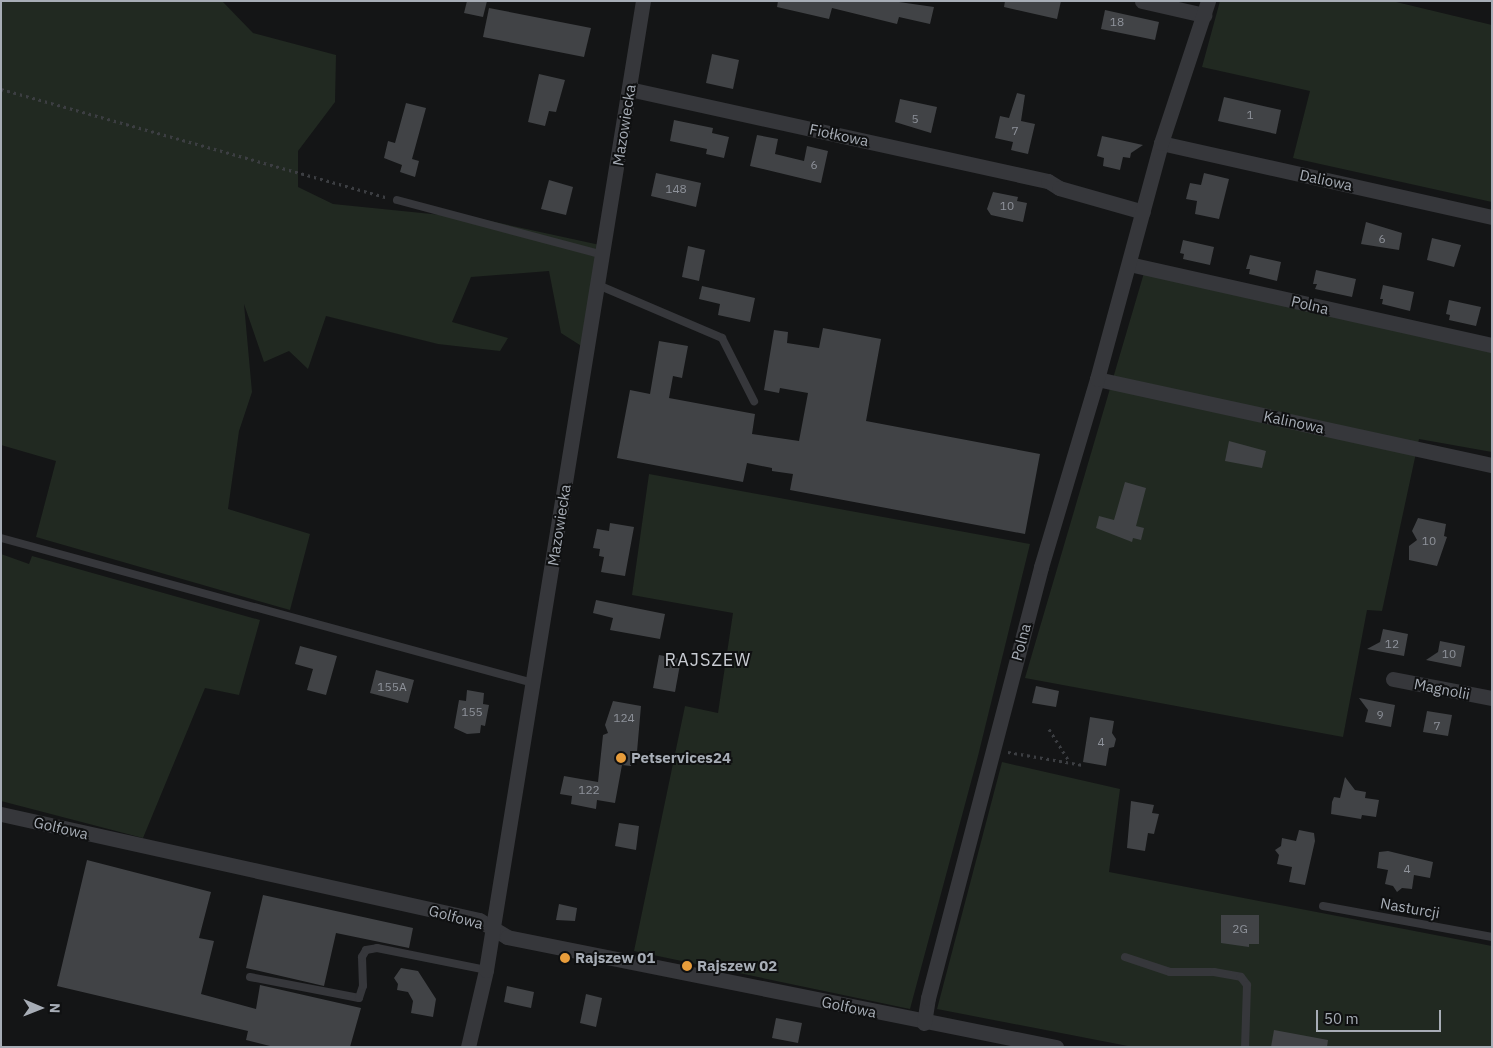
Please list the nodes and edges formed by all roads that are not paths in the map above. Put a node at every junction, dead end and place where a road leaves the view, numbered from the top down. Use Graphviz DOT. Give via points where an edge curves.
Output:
graph roads {
  1 [pos="643,1"];
  2 [pos="1142,1"];
  3 [pos="1206,8"];
  4 [pos="630,89"];
  5 [pos="1161,143"];
  6 [pos="397,200"];
  7 [pos="1143,212"];
  8 [pos="1492,217"];
  9 [pos="603,255"];
  10 [pos="1129,264"];
  11 [pos="598,285"];
  12 [pos="1492,345"];
  13 [pos="1097,380"];
  14 [pos="754,402"];
  15 [pos="1492,465"];
  16 [pos="1,538"];
  17 [pos="1393,680"];
  18 [pos="534,683"];
  19 [pos="1492,698"];
  20 [pos="1,814"];
  21 [pos="1323,906"];
  22 [pos="493,927"];
  23 [pos="1492,937"];
  24 [pos="1125,957"];
  25 [pos="486,970"];
  26 [pos="250,977"];
  27 [pos="924,1022"];
  28 [pos="468,1047"];
  29 [pos="1056,1047"];
  30 [pos="1245,1047"];
  1 -- 4 [label="street, Mazowiecka"];
  2 -- 3 [label="street"];
  3 -- 5 [label="street, Polna"];
  4 -- 7 [label="street, Fiołkowa" via="1048,182"];
  4 -- 9 [label="street, Mazowiecka"];
  5 -- 7 [label="street, Polna"];
  5 -- 8 [label="street, Daliowa"];
  6 -- 9 [label="lane"];
  7 -- 10 [label="street, Polna"];
  9 -- 11 [label="street, Mazowiecka"];
  10 -- 12 [label="street, Polna"];
  10 -- 13 [label="street, Polna"];
  11 -- 14 [label="lane" via="722,338"];
  11 -- 18 [label="street, Mazowiecka"];
  13 -- 15 [label="street, Kalinowa"];
  13 -- 27 [label="street, Polna" via="992,749"];
  16 -- 18 [label="lane"];
  17 -- 19 [label="street, Magnolii"];
  18 -- 22 [label="street, Mazowiecka"];
  20 -- 22 [label="street, Golfowa" via="479,920"];
  21 -- 23 [label="lane, Nasturcji"];
  22 -- 25 [label="street, Mazowiecka"];
  22 -- 27 [label="street, Golfowa" via="507,937"];
  24 -- 30 [label="lane" via="1170,972 1214,972 1241,977 1247,985"];
  25 -- 26 [label="lane" via="377,948 366,950 362,957 363,986 359,998"];
  25 -- 28 [label="street, Mazowiecka"];
  27 -- 29 [label="street, Golfowa"];
}
